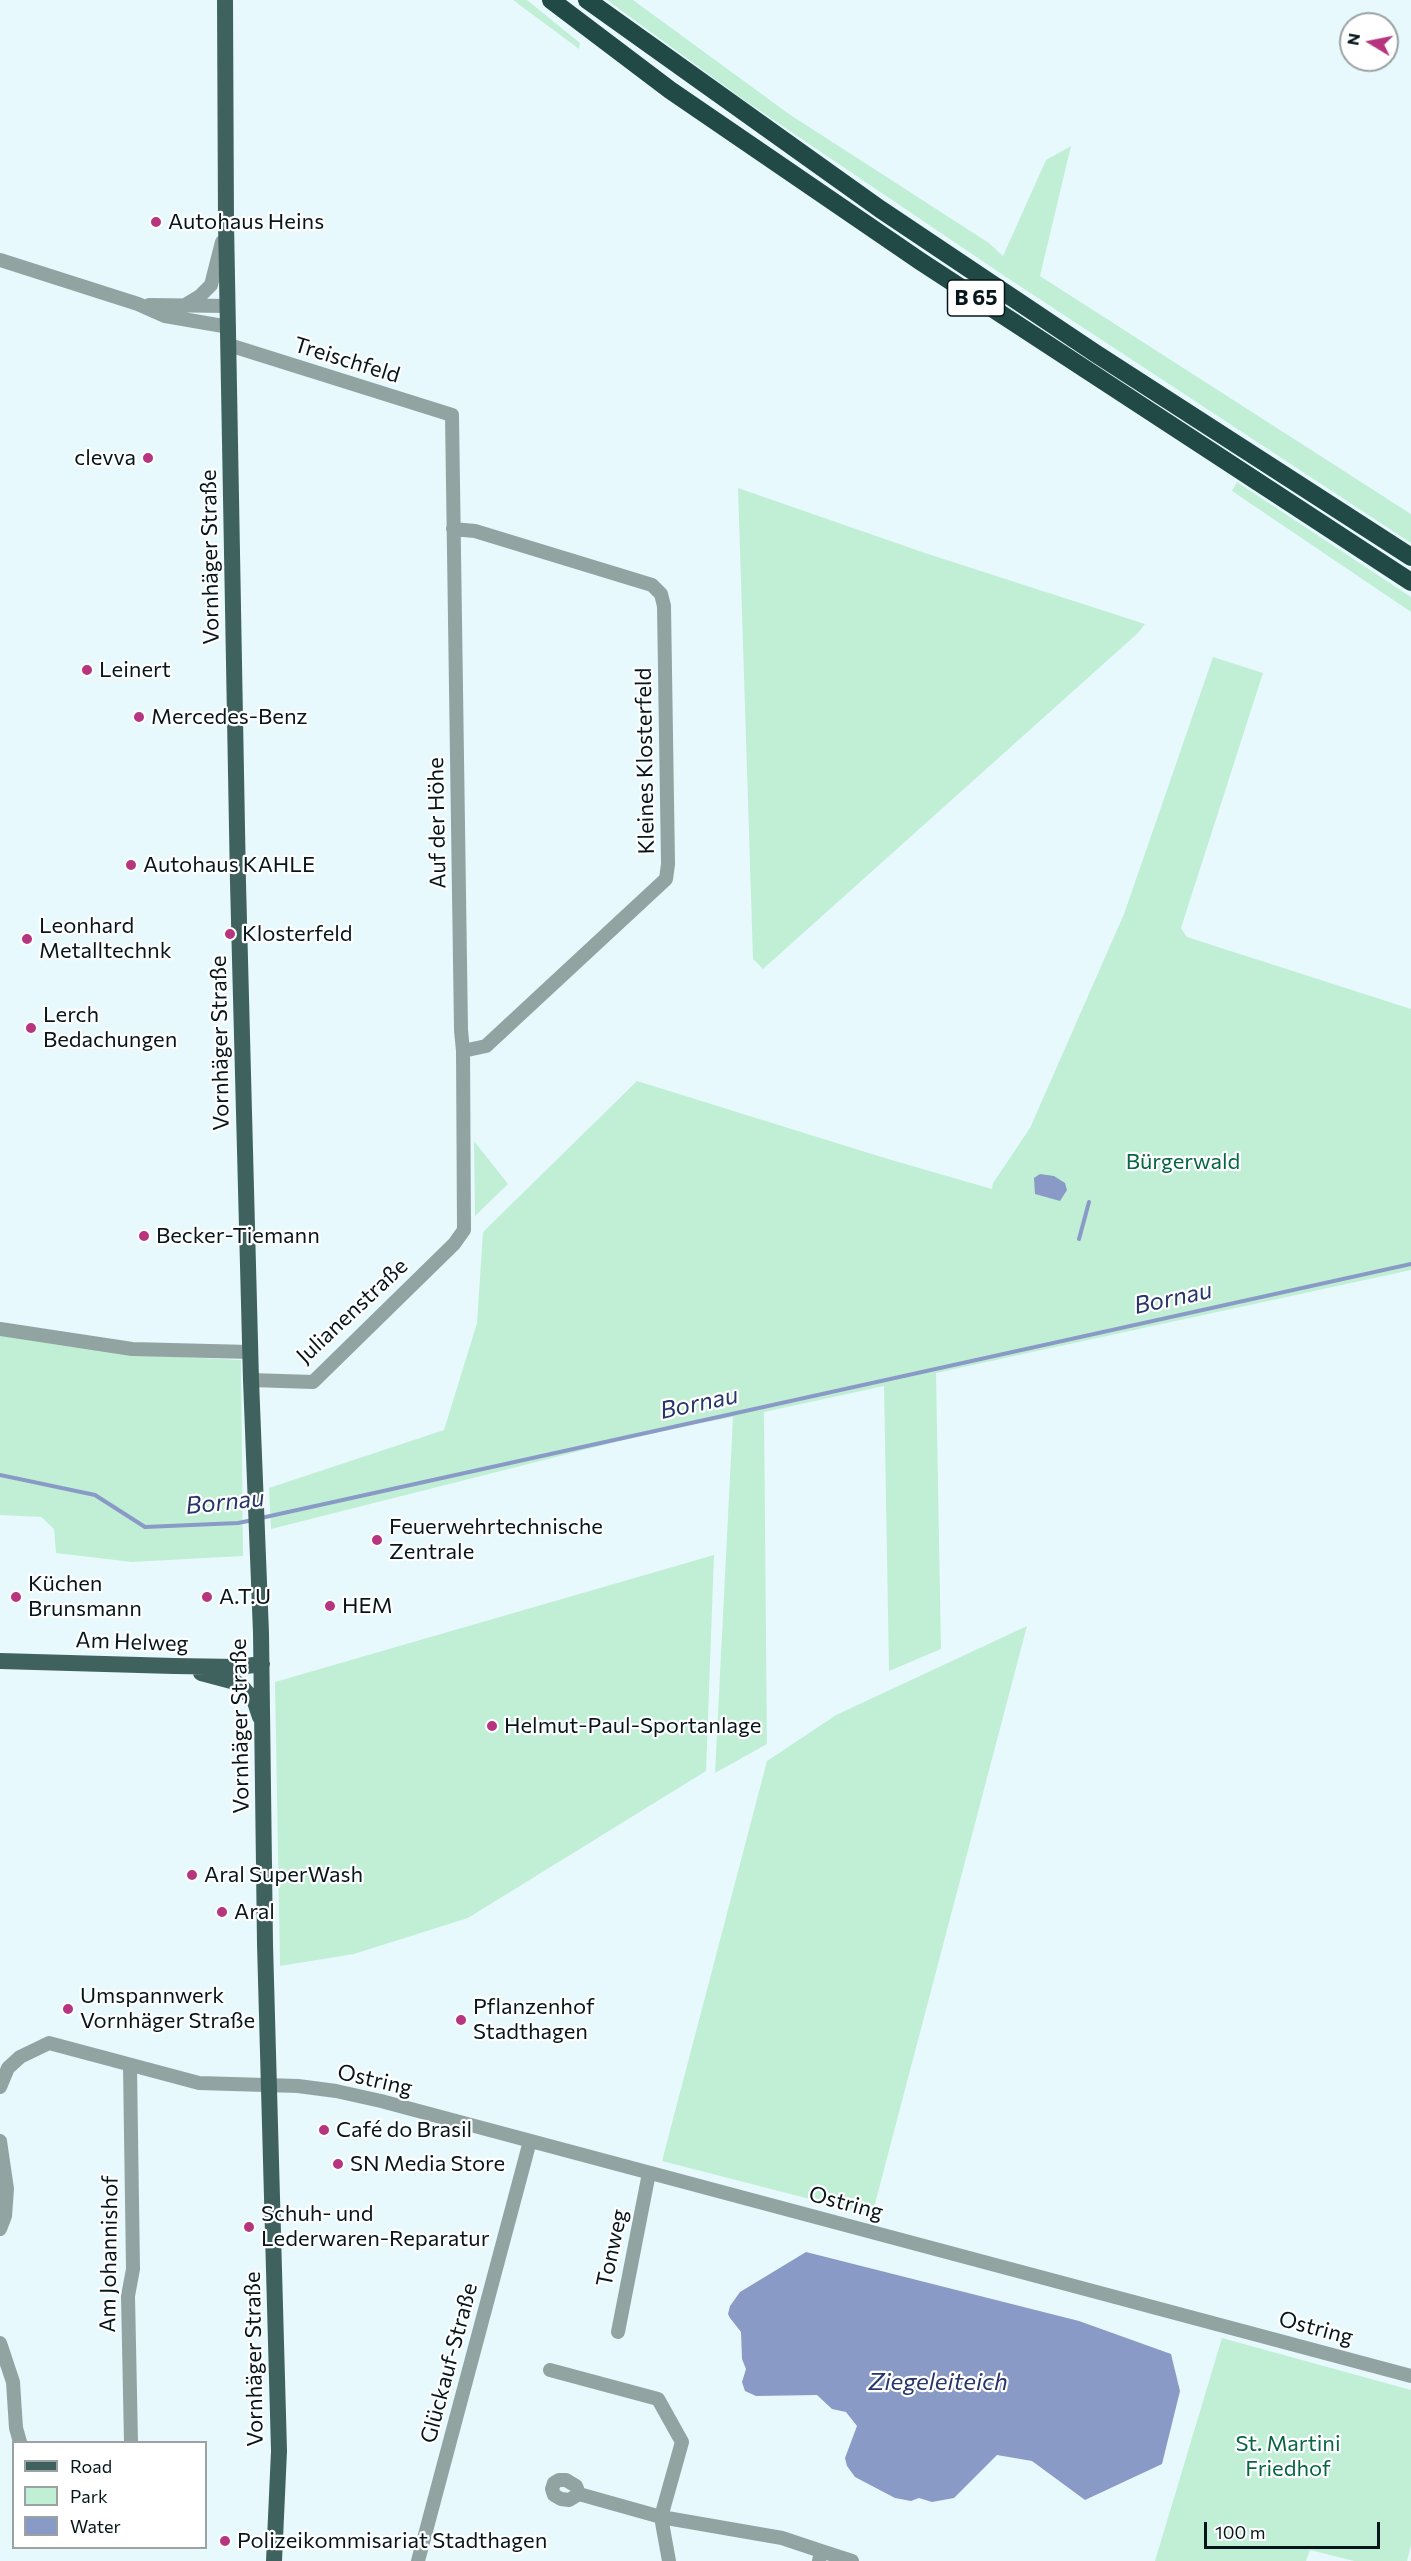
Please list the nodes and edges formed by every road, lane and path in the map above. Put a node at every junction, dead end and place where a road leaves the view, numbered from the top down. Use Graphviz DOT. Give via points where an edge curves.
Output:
graph roads {
  1 [pos="225,0"];
  2 [pos="551,0"];
  3 [pos="587,0"];
  4 [pos="594,0"];
  5 [pos="610,17"];
  6 [pos="226,222"];
  7 [pos="0,260"];
  8 [pos="138,304"];
  9 [pos="228,306"];
  10 [pos="182,307"];
  11 [pos="229,327"];
  12 [pos="229,345"];
  13 [pos="452,415"];
  14 [pos="453,529"];
  15 [pos="1411,557"];
  16 [pos="1411,582"];
  17 [pos="464,1051"];
  18 [pos="464,1230"];
  19 [pos="0,1329"];
  20 [pos="250,1352"];
  21 [pos="251,1380"];
  22 [pos="0,1661"];
  23 [pos="262,1664"];
  24 [pos="174,1666"];
  25 [pos="263,1726"];
  26 [pos="130,2066"];
  27 [pos="268,2085"];
  28 [pos="0,2087"];
  29 [pos="0,2141"];
  30 [pos="530,2142"];
  31 [pos="649,2173"];
  32 [pos="0,2229"];
  33 [pos="618,2332"];
  34 [pos="0,2343"];
  35 [pos="550,2370"];
  36 [pos="1411,2376"];
  37 [pos="20,2441"];
  38 [pos="131,2441"];
  39 [pos="579,2494"];
  40 [pos="661,2517"];
  41 [pos="820,2556"];
  42 [pos="274,2561"];
  43 [pos="417,2561"];
  44 [pos="669,2561"];
  45 [pos="852,2561"];
  1 -- 6 [label="main road, Vornhäger Straße"];
  2 -- 16 [label="highway, B 65" via="670,90 920,261"];
  3 -- 5 [label="highway, B 65"];
  4 -- 5 [label="highway, B 65"];
  5 -- 15 [label="highway, B 65" via="880,209"];
  6 -- 9 [label="main road, Vornhäger Straße"];
  6 -- 10 [label="street" via="211,285"];
  7 -- 8 [label="street"];
  8 -- 10 [label="street"];
  8 -- 11 [label="street" via="165,316"];
  9 -- 10 [label="street"];
  9 -- 11 [label="main road, Vornhäger Straße"];
  11 -- 12 [label="main road, Vornhäger Straße"];
  12 -- 13 [label="street, Treischfeld"];
  12 -- 20 [label="main road, Vornhäger Straße"];
  13 -- 14 [label="street, Auf der Höhe"];
  14 -- 17 [label="street, Auf der Höhe"];
  14 -- 17 [label="street, Kleines Klosterfeld" via="475,531 652,585 661,594 664,618 666,879 486,1046"];
  17 -- 18 [label="street, Auf der Höhe"];
  18 -- 21 [label="street, Julianenstraße" via="314,1382"];
  19 -- 20 [label="street" via="132,1349"];
  20 -- 21 [label="main road, Vornhäger Straße"];
  21 -- 23 [label="main road, Vornhäger Straße"];
  22 -- 24 [label="main road, Am Helweg"];
  23 -- 24 [label="main road, Am Helweg"];
  23 -- 25 [label="main road, Vornhäger Straße"];
  24 -- 25 [label="main road" via="235,1682 255,1702"];
  25 -- 27 [label="main road, Vornhäger Straße"];
  26 -- 27 [label="street" via="199,2083"];
  26 -- 28 [label="street" via="49,2043 8,2068"];
  26 -- 38 [label="street, Am Johannishof"];
  27 -- 30 [label="street, Ostring" via="373,2098"];
  27 -- 42 [label="main road, Vornhäger Straße" via="279,2451"];
  29 -- 32 [label="street" via="7,2189"];
  30 -- 31 [label="street, Ostring"];
  30 -- 43 [label="street, Glückauf-Straße"];
  31 -- 33 [label="street, Tonweg"];
  31 -- 36 [label="street, Ostring"];
  34 -- 37 [label="street" via="13,2382"];
  35 -- 40 [label="street" via="658,2399 682,2442"];
  39 -- 40 [label="street"];
  40 -- 41 [label="street" via="782,2538"];
  40 -- 44 [label="street"];
  41 -- 45 [label="street"];
}
